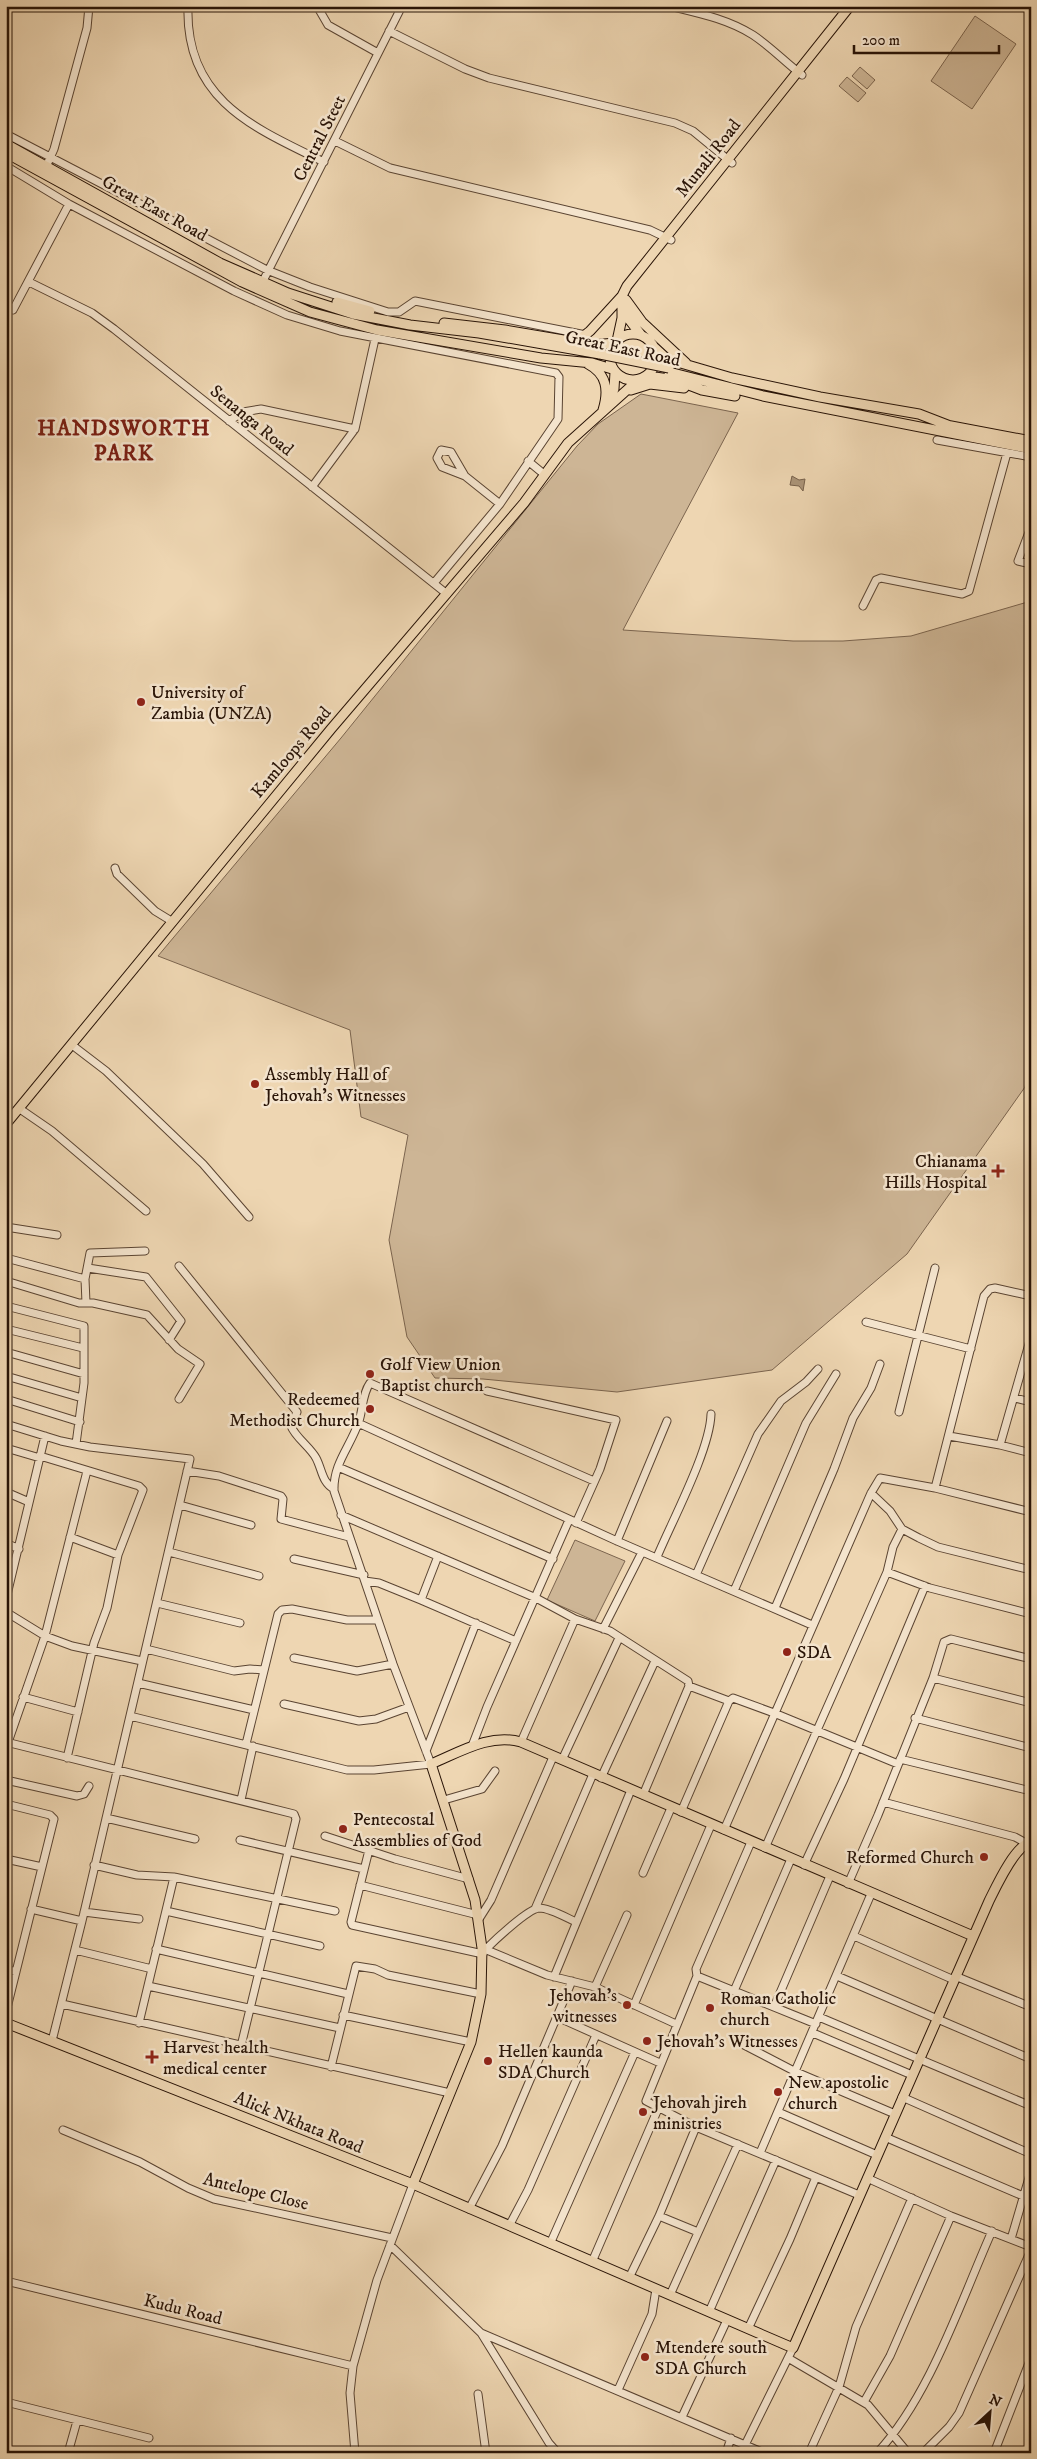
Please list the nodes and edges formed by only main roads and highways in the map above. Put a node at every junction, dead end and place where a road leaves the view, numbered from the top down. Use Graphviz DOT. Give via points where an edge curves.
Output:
graph roads {
  1 [pos="850,6"];
  2 [pos="856,6"];
  3 [pos="800,73"];
  4 [pos="6,144"];
  5 [pos="6,153"];
  6 [pos="260,286"];
  7 [pos="624,296"];
  8 [pos="289,297"];
  9 [pos="641,335"];
  10 [pos="576,342"];
  11 [pos="616,342"];
  12 [pos="654,347"];
  13 [pos="581,362"];
  14 [pos="688,365"];
  15 [pos="614,370"];
  16 [pos="648,376"];
  17 [pos="638,380"];
  18 [pos="702,390"];
  19 [pos="626,391"];
  20 [pos="605,408"];
  21 [pos="950,429"];
  22 [pos="1031,440"];
  23 [pos="1031,449"];
  24 [pos="6,1124"];
  25 [pos="1029,1840"];
  26 [pos="972,1936"];
  27 [pos="6,2023"];
  28 [pos="413,2184"];
  1 -- 3 [label="main road, Munali Road"];
  2 -- 3 [label="main road, Munali Road"];
  3 -- 7 [label="main road, Munali Road"];
  4 -- 6 [label="main road, Great East Road"];
  5 -- 6 [label="main road, Great East Road" via="190,255"];
  6 -- 8 [label="main road, Great East Road"];
  7 -- 9 [label="main road" via="628,318"];
  7 -- 10 [label="main road, Munali Road"];
  7 -- 11 [label="main road"];
  7 -- 14 [label="main road" via="642,322"];
  8 -- 10 [label="main road, Great East Road" via="314,297 387,316"];
  8 -- 13 [label="main road, Great East Road" via="310,312 362,326 541,358"];
  8 -- 21 [label="main road, Great East Road, bridge" via="353,314 599,356"];
  9 -- 11 [label="main road" via="630,334"];
  9 -- 12 [label="main road"];
  10 -- 11 [label="main road, Great East Road" via="601,345"];
  11 -- 15 [label="main road" via="610,353"];
  12 -- 14 [label="main road, Great East Road" via="667,359"];
  12 -- 16 [label="main road" via="655,362"];
  13 -- 15 [label="main road, Great East Road"];
  13 -- 20 [label="main road" via="594,367 604,378 607,392"];
  14 -- 21 [label="main road, Great East Road" via="820,397 918,414"];
  15 -- 17 [label="main road" via="628,380"];
  15 -- 20 [label="main road, Kamloops Road" via="614,389"];
  16 -- 17 [label="main road"];
  16 -- 18 [label="main road, Great East Road" via="676,380"];
  17 -- 19 [label="main road, Kamloops Road"];
  18 -- 19 [label="main road" via="650,384"];
  18 -- 21 [label="main road, Great East Road" via="918,431"];
  19 -- 20 [label="main road, Kamloops Road"];
  20 -- 24 [label="main road, Kamloops Road" via="574,436 524,503 331,729"];
  21 -- 22 [label="main road, Great East Road"];
  21 -- 23 [label="main road, Great East Road"];
  25 -- 26 [label="main road" via="1004,1873"];
  26 -- 28 [label="main road, Alick Nkhata Road" via="793,2348"];
  26 -- 28 [label="main road" via="521,1742 500,1738 431,1764 469,1879 484,1950 481,1994 471,2042"];
  27 -- 28 [label="main road, Alick Nkhata Road"];
}
